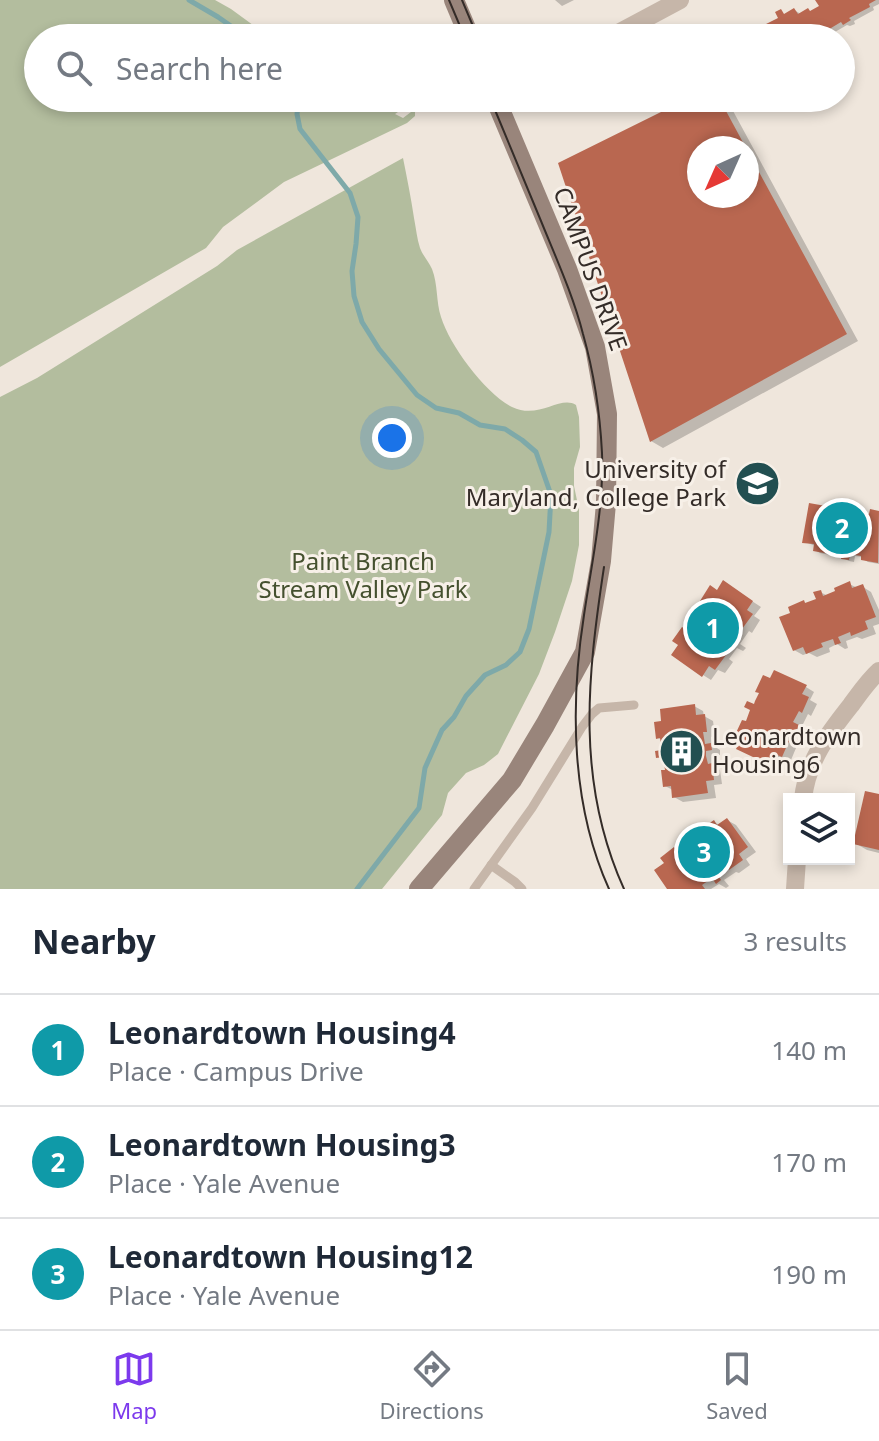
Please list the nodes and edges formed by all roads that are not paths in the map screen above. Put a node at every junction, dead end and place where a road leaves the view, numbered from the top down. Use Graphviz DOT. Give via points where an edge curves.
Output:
graph roads {
  1 [pos="454,0"];
  2 [pos="680,0"];
  3 [pos="464,24"];
  4 [pos="635,24"];
  5 [pos="501,112"];
  6 [pos="879,671"];
  7 [pos="634,705"];
  8 [pos="804,793"];
  9 [pos="491,865"];
  10 [pos="797,865"];
  11 [pos="419,889"];
  12 [pos="474,889"];
  13 [pos="522,889"];
  14 [pos="795,889"];
  1 -- 3 [label="main road"];
  2 -- 4 [label="street"];
  5 -- 11 [label="main road, CAMPUS DRIVE" via="595,347 607,414 601,561 585,652 552,713 512,780"];
  6 -- 8 [label="street" via="821,744"];
  7 -- 9 [label="lane" via="599,708 592,714"];
  9 -- 12 [label="lane"];
  9 -- 13 [label="lane"];
  10 -- 14 [label="street"];
}
